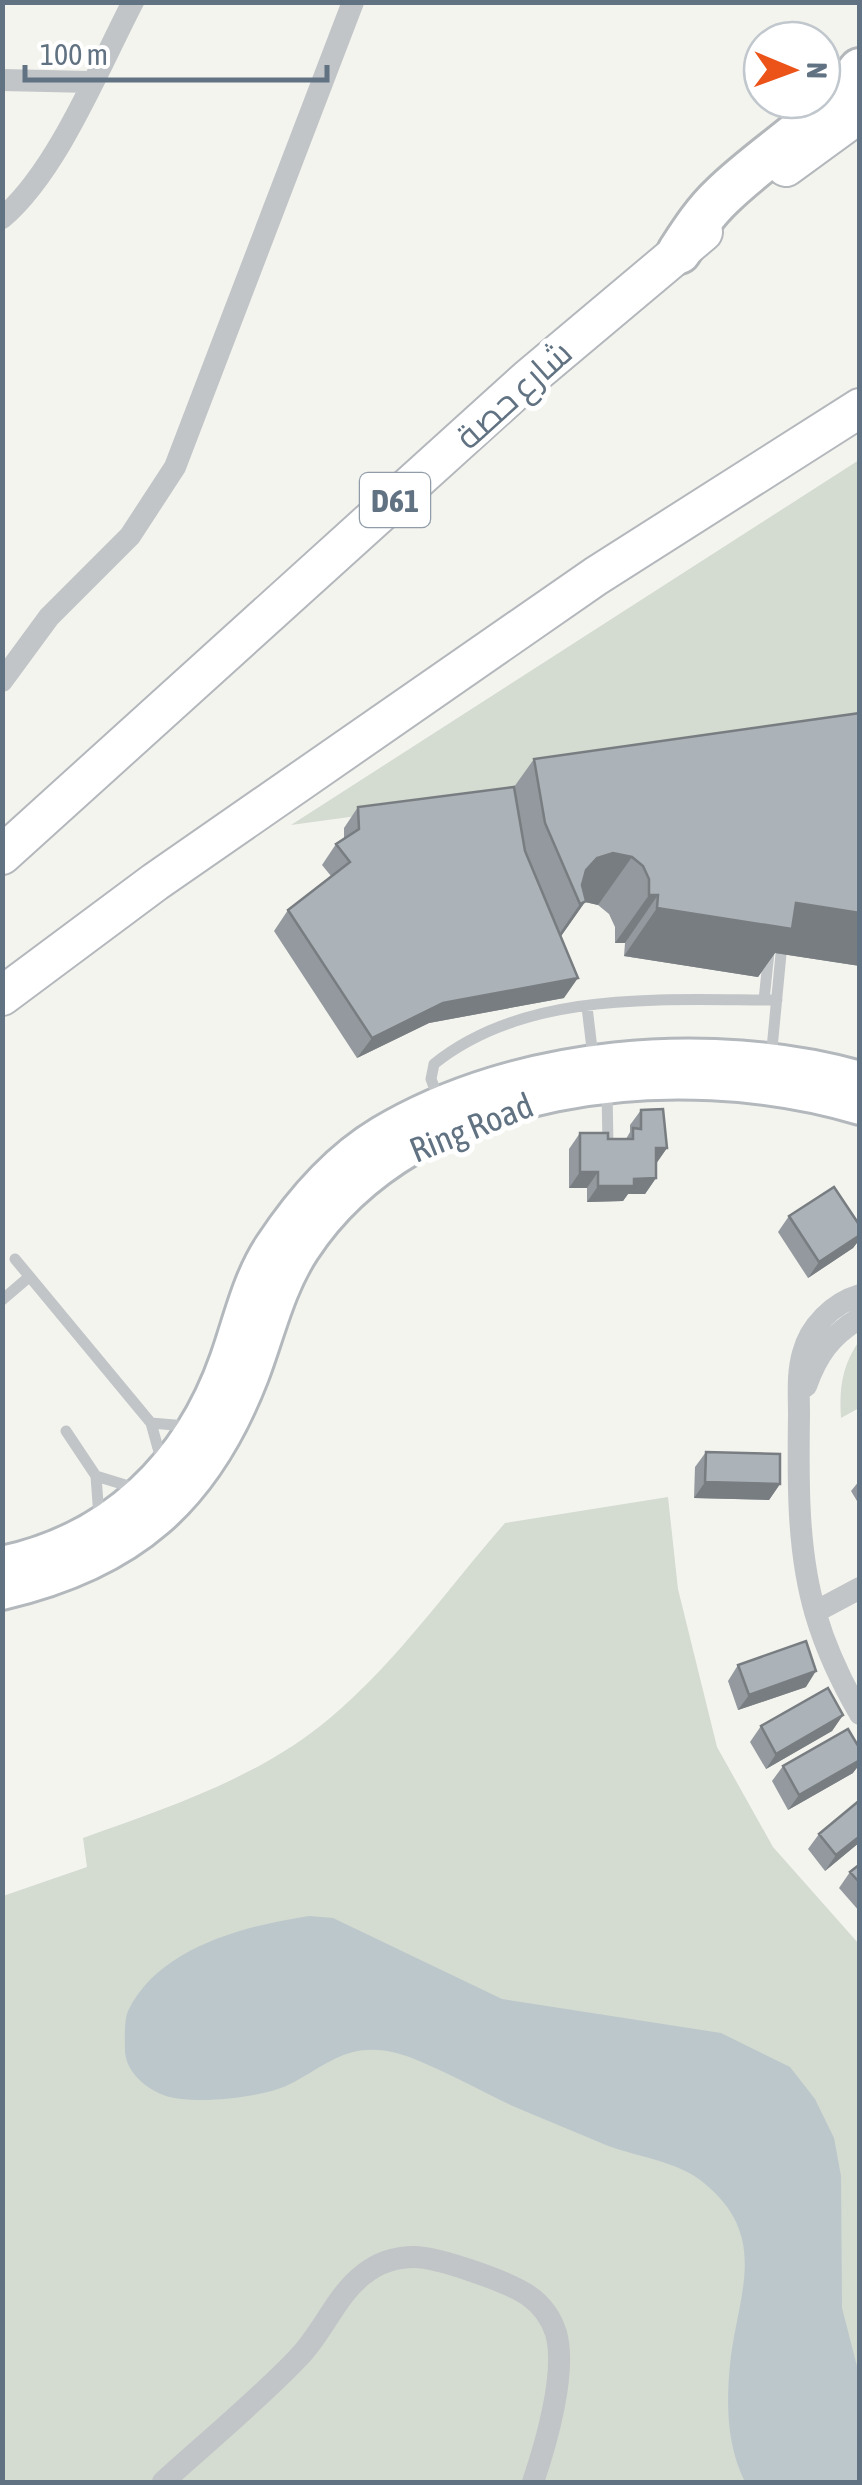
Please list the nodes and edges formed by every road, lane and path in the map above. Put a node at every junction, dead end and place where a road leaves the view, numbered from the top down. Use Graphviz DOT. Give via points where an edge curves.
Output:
graph roads {
  1 [pos="132,2"];
  2 [pos="353,2"];
  3 [pos="860,70"];
  4 [pos="2,80"];
  5 [pos="91,82"];
  6 [pos="860,112"];
  7 [pos="860,131"];
  8 [pos="798,158"];
  9 [pos="2,218"];
  10 [pos="679,252"];
  11 [pos="860,408"];
  12 [pos="2,681"];
  13 [pos="192,685"];
  14 [pos="2,832"];
  15 [pos="2,855"];
  16 [pos="775,953"];
  17 [pos="2,996"];
  18 [pos="770,1000"];
  19 [pos="587,1007"];
  20 [pos="770,1059"];
  21 [pos="600,1075"];
  22 [pos="860,1078"];
  23 [pos="441,1104"];
  24 [pos="860,1108"];
  25 [pos="608,1150"];
  26 [pos="15,1260"];
  27 [pos="30,1277"];
  28 [pos="860,1295"];
  29 [pos="2,1300"];
  30 [pos="860,1318"];
  31 [pos="798,1408"];
  32 [pos="151,1423"];
  33 [pos="195,1425"];
  34 [pos="66,1431"];
  35 [pos="96,1476"];
  36 [pos="153,1480"];
  37 [pos="97,1527"];
  38 [pos="2,1562"];
  39 [pos="860,1588"];
  40 [pos="2,1592"];
  41 [pos="815,1612"];
  42 [pos="860,1714"];
  43 [pos="163,2482"];
  44 [pos="533,2482"];
  1 -- 5 [label="street"];
  2 -- 12 [label="street" via="175,467 130,536 49,617"];
  3 -- 10 [label="highway" via="824,114 724,194"];
  4 -- 5 [label="street"];
  5 -- 9 [label="street" via="40,176"];
  6 -- 8 [label="main road, شارع حصة / D61"];
  7 -- 8 [label="main road"];
  8 -- 10 [label="main road, شارع حصة / D61"];
  10 -- 13 [label="main road, شارع حصة / D61" via="528,379"];
  11 -- 17 [label="main road" via="596,576"];
  13 -- 14 [label="street" via="118,730"];
  13 -- 15 [label="main road, شارع حصة / D61"];
  16 -- 18 [label="lane"];
  18 -- 19 [label="lane"];
  18 -- 20 [label="lane"];
  19 -- 21 [label="lane"];
  19 -- 23 [label="lane" via="498,1028 438,1060 431,1074"];
  20 -- 21 [label="street, Ring Road" via="661,1055"];
  20 -- 22 [label="street, Ring Road"];
  21 -- 23 [label="street, Ring Road" via="545,1071"];
  21 -- 24 [label="street, Ring Road" via="764,1088"];
  21 -- 25 [label="lane"];
  21 -- 40 [label="street, Ring Road" via="437,1133 385,1164 339,1204 302,1252 224,1439 180,1498 99,1562 52,1582"];
  23 -- 33 [label="street, Ring Road" via="381,1133 299,1205 268,1250 214,1393"];
  26 -- 27 [label="lane"];
  27 -- 29 [label="lane"];
  27 -- 32 [label="lane"];
  28 -- 31 [label="street" via="815,1327 803,1350"];
  30 -- 31 [label="street" via="825,1346"];
  31 -- 41 [label="street" via="800,1511"];
  32 -- 33 [label="lane"];
  32 -- 36 [label="lane" via="157,1438"];
  33 -- 36 [label="street, Ring Road"];
  34 -- 35 [label="lane"];
  35 -- 36 [label="lane"];
  35 -- 37 [label="lane"];
  36 -- 37 [label="street, Ring Road"];
  37 -- 38 [label="street, Ring Road" via="42,1554"];
  39 -- 41 [label="street"];
  41 -- 42 [label="street"];
  43 -- 44 [label="street" via="300,2357 352,2284 378,2265 409,2257 516,2289 551,2320 558,2343 555,2388"];
}
